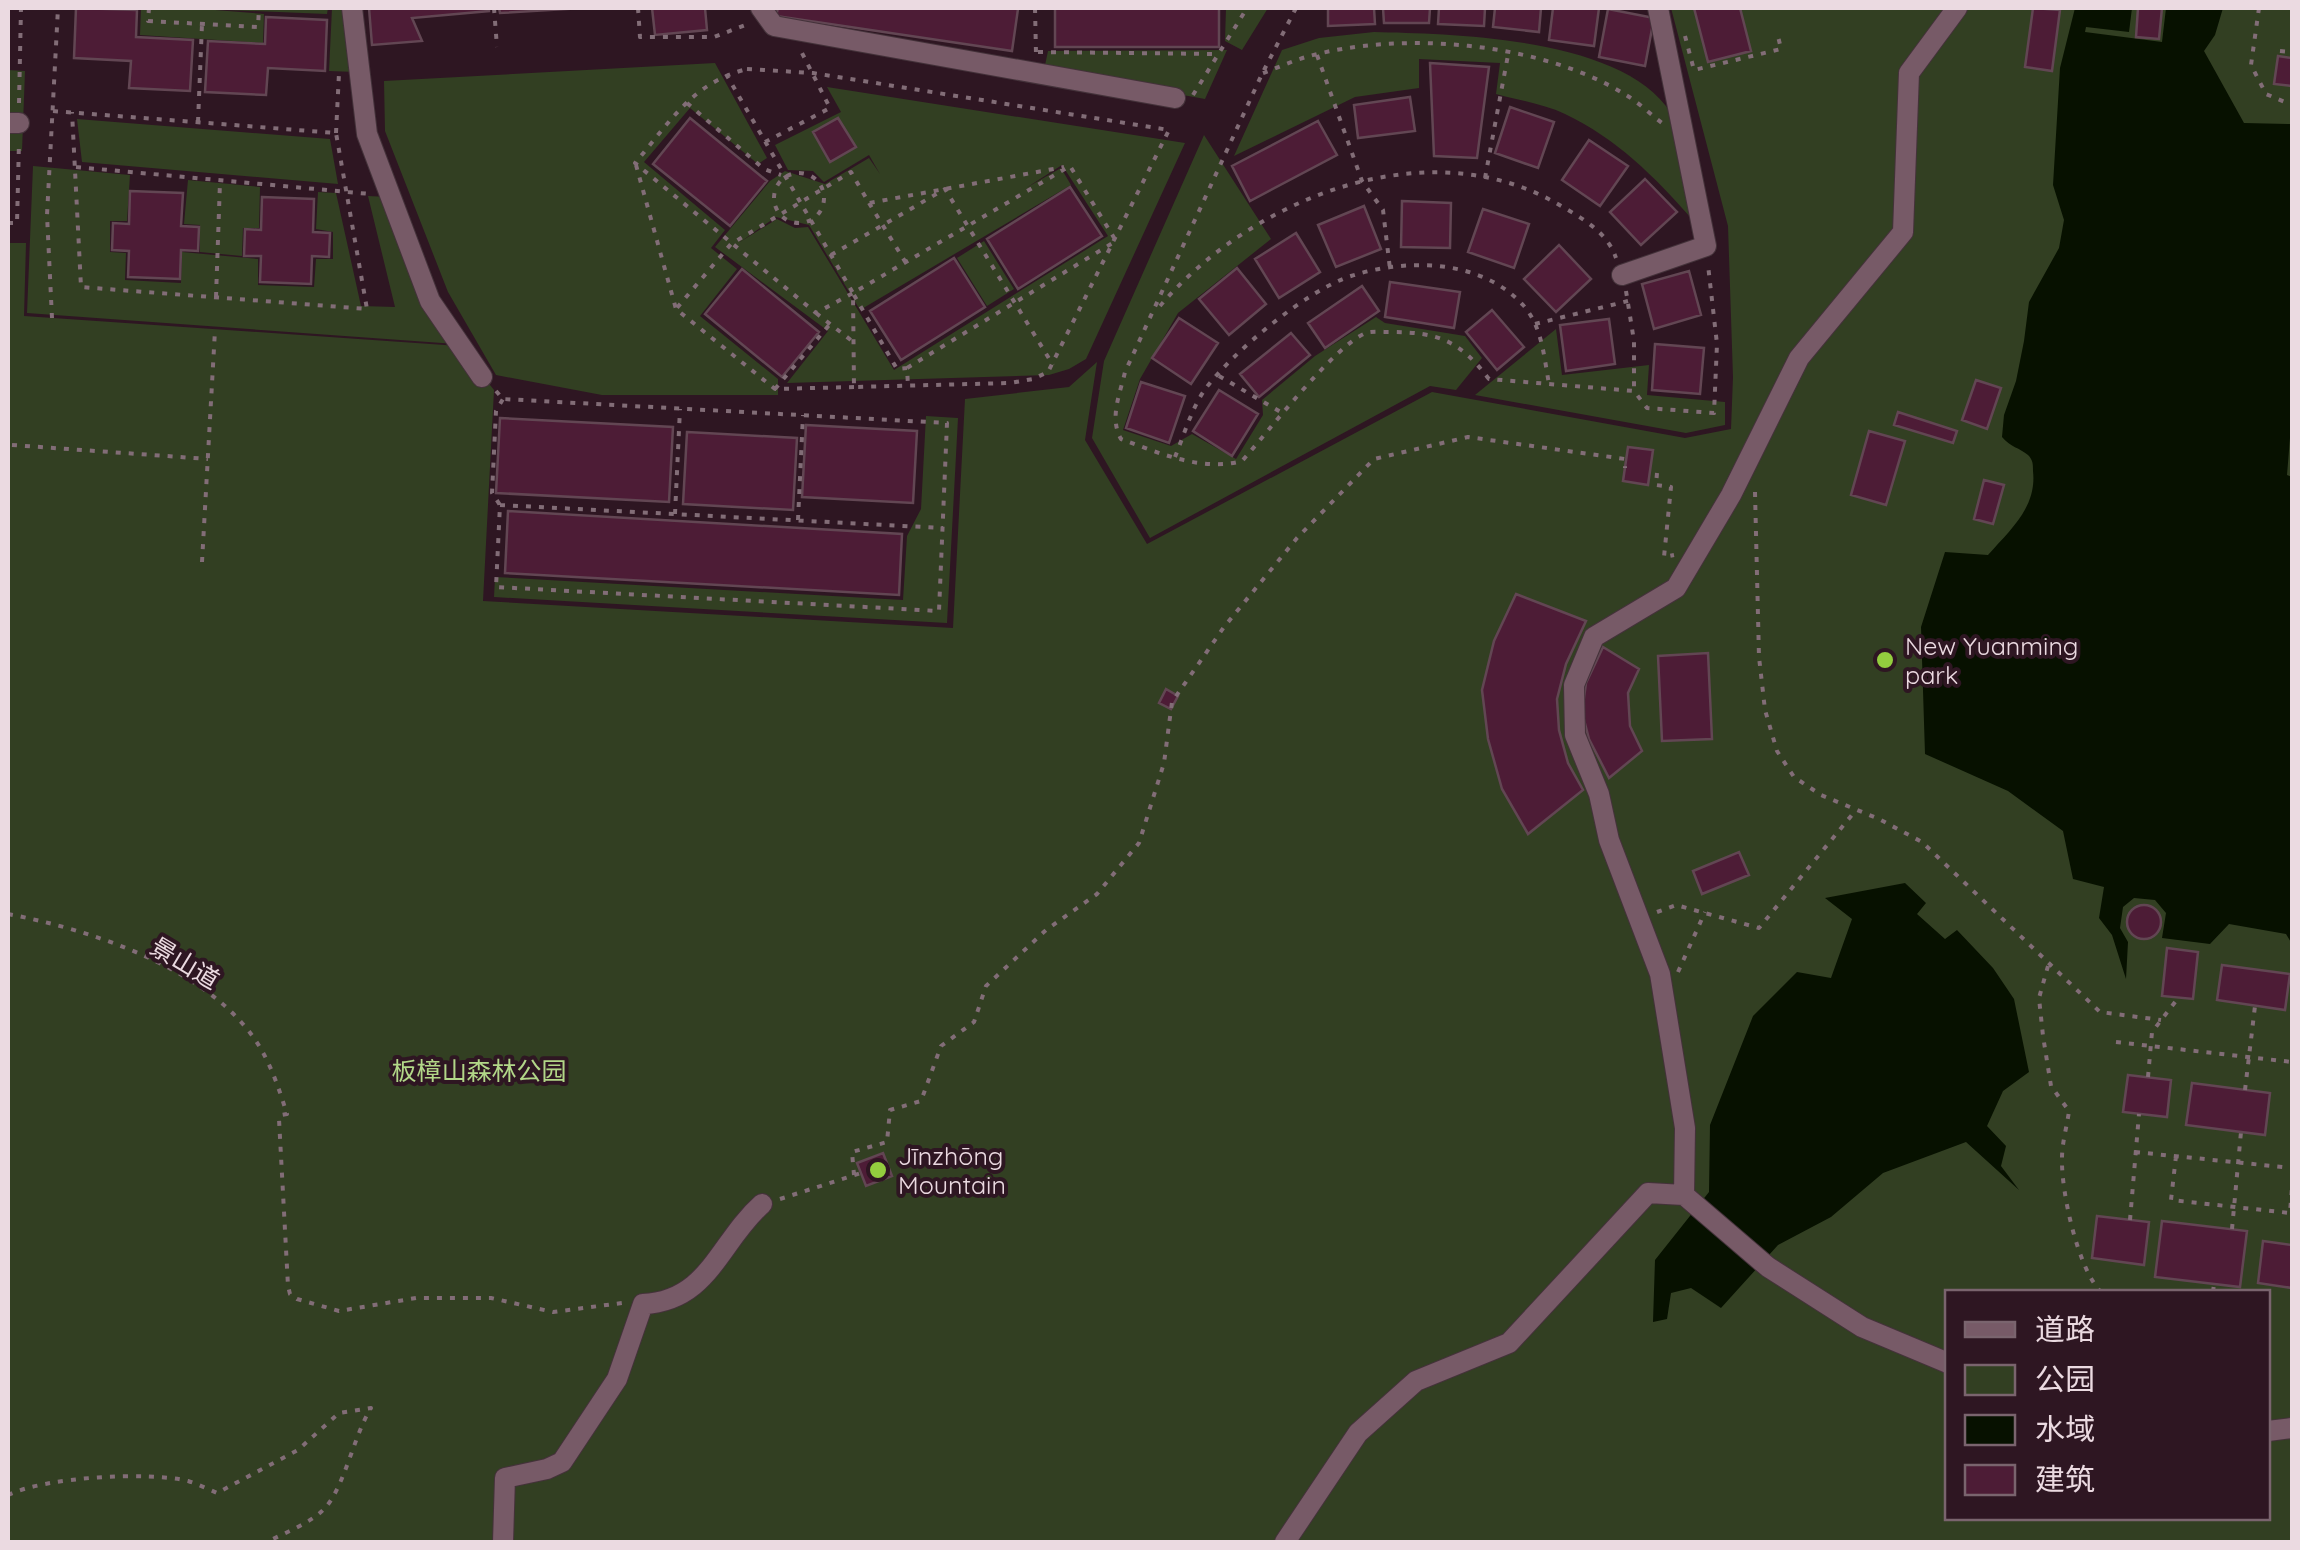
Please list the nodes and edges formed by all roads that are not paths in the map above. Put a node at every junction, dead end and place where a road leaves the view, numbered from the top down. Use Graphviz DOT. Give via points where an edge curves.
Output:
graph roads {
  1 [pos="352,8"];
  2 [pos="1658,8"];
  3 [pos="1957,8"];
  4 [pos="756,14"];
  5 [pos="1176,98"];
  6 [pos="1622,274"];
  7 [pos="482,377"];
  8 [pos="1684,1195"];
  9 [pos="762,1204"];
  10 [pos="1945,1362"];
  11 [pos="503,1542"];
  12 [pos="1284,1542"];
  1 -- 7 [label="street" via="367,134 430,301"];
  2 -- 6 [label="street" via="1706,246"];
  3 -- 8 [label="street" via="1910,73 1904,232 1799,358 1731,496 1676,588 1594,637 1574,685 1576,735 1660,974 1685,1128"];
  4 -- 5 [label="street" via="774,26 1036,63"];
  8 -- 10 [label="street" via="1768,1268 1862,1327"];
  8 -- 12 [label="street" via="1648,1193 1509,1343 1416,1381 1358,1433"];
  9 -- 11 [label="street" via="700,1283 674,1298 643,1304 617,1379 562,1462 505,1478"];
}
